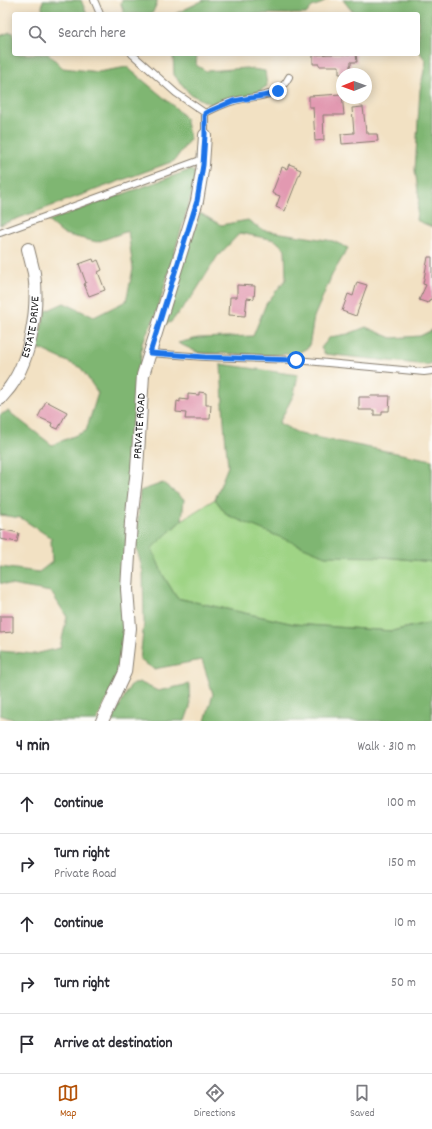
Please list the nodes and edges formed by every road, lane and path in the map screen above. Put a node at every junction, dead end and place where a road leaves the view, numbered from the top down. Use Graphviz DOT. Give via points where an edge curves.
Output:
graph roads {
  1 [pos="94,0"];
  2 [pos="99,12"];
  3 [pos="134,56"];
  4 [pos="289,77"];
  5 [pos="205,113"];
  6 [pos="205,135"];
  7 [pos="203,159"];
  8 [pos="0,233"];
  9 [pos="28,249"];
  10 [pos="150,353"];
  11 [pos="432,371"];
  12 [pos="0,399"];
  13 [pos="102,721"];
  1 -- 2 [label="lane"];
  3 -- 5 [label="lane" via="176,94"];
  4 -- 5 [label="lane" via="278,91 233,101"];
  5 -- 6 [label="lane"];
  6 -- 7 [label="street, PRIVATE ROAD"];
  7 -- 8 [label="lane"];
  7 -- 10 [label="street, PRIVATE ROAD" via="197,201"];
  9 -- 12 [label="street, ESTATE DRIVE" via="34,274 33,324 22,363 11,387"];
  10 -- 11 [label="lane" via="296,360"];
  10 -- 13 [label="street, PRIVATE ROAD" via="143,374 131,522 127,589 130,628 125,672"];
}
